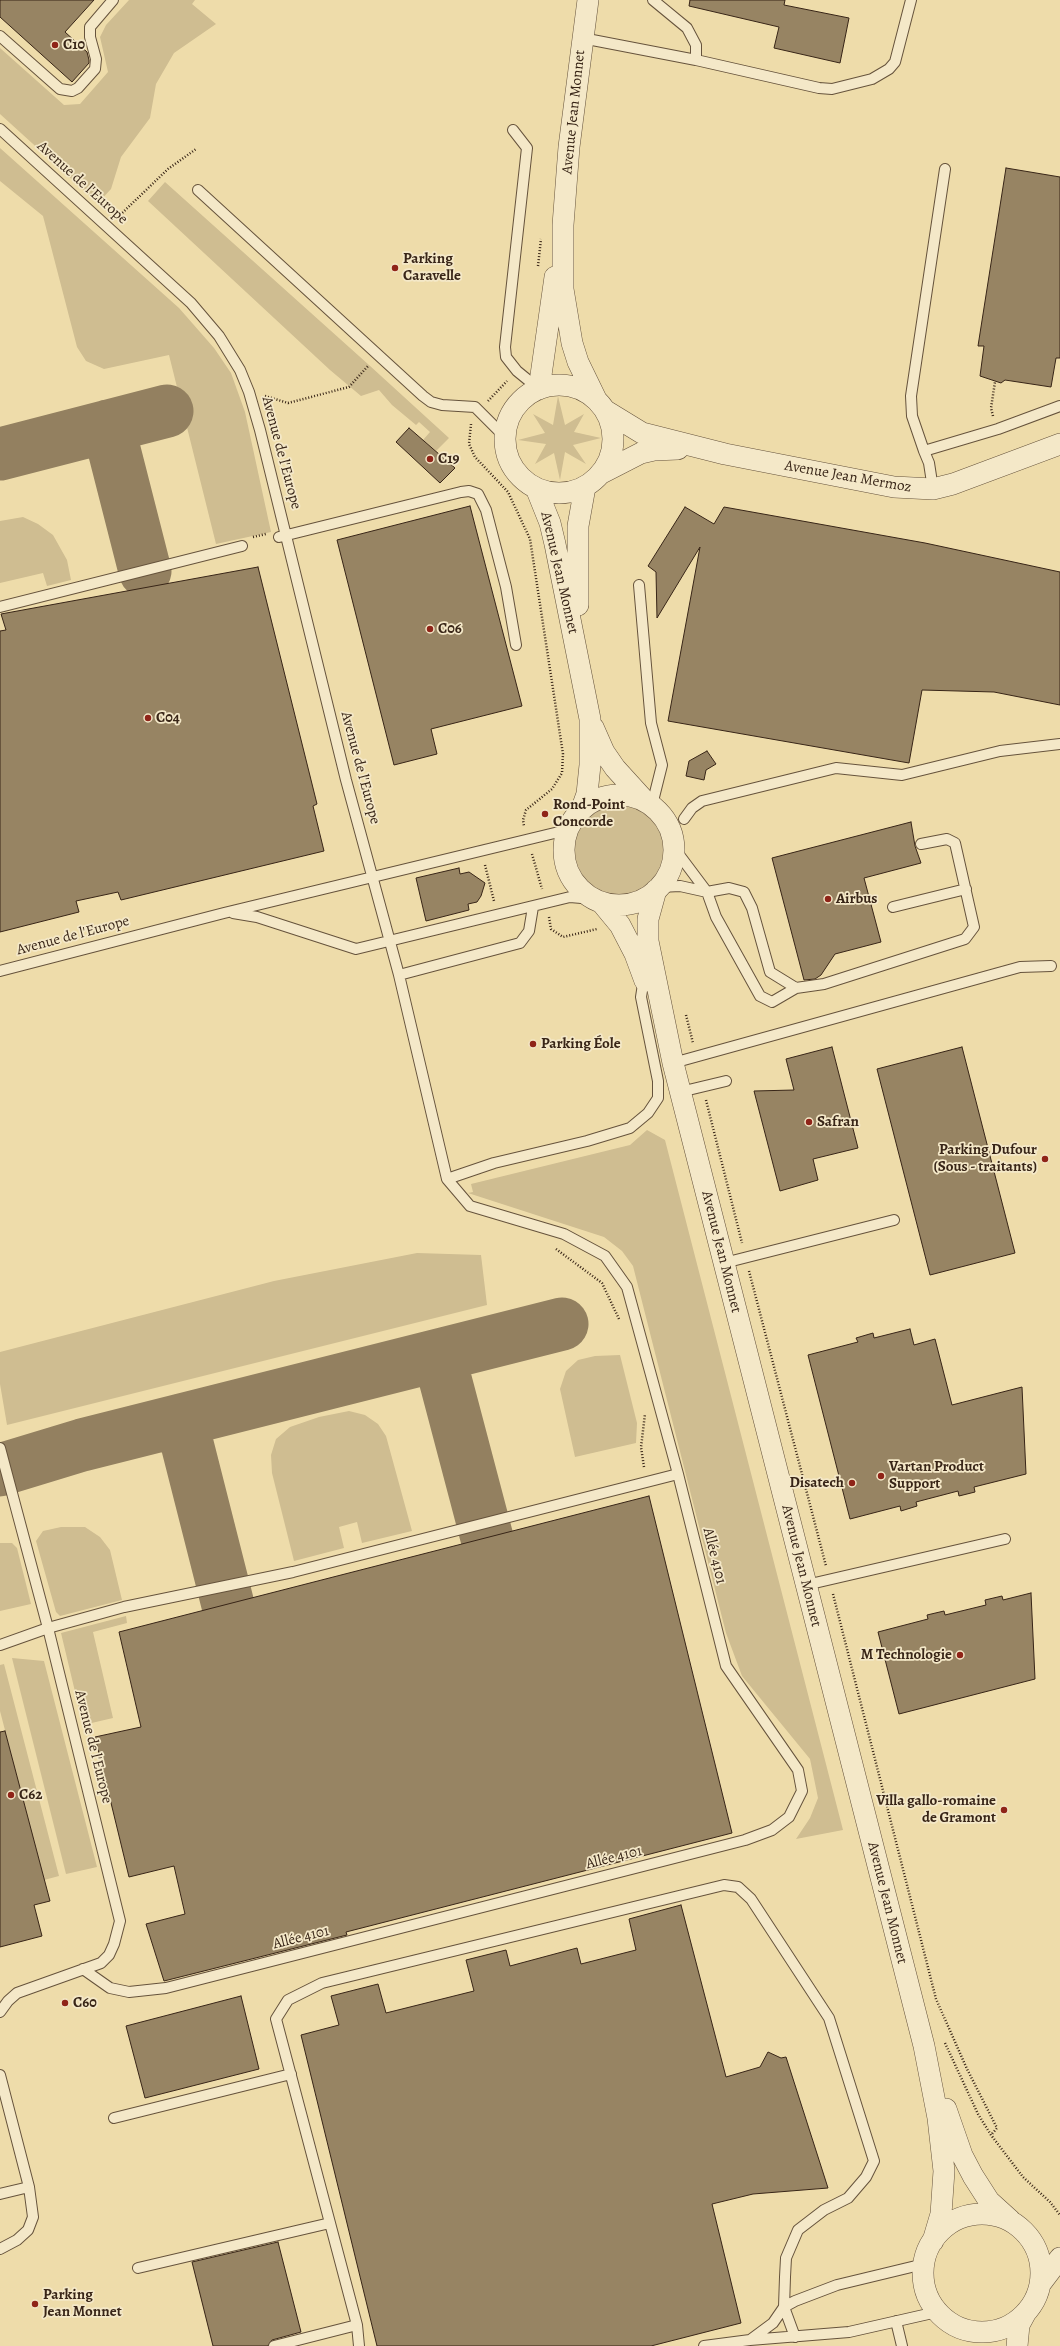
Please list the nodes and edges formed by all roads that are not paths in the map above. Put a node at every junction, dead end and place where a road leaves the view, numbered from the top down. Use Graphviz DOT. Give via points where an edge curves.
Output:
graph roads {
  1 [pos="113,0"];
  2 [pos="588,0"];
  3 [pos="653,0"];
  4 [pos="911,0"];
  5 [pos="0,36"];
  6 [pos="582,38"];
  7 [pos="696,60"];
  8 [pos="0,129"];
  9 [pos="513,130"];
  10 [pos="945,169"];
  11 [pos="198,190"];
  12 [pos="563,225"];
  13 [pos="539,389"];
  14 [pos="601,405"];
  15 [pos="1060,406"];
  16 [pos="505,437"];
  17 [pos="1060,444"];
  18 [pos="924,451"];
  19 [pos="725,454"];
  20 [pos="602,473"];
  21 [pos="585,487"];
  22 [pos="536,488"];
  23 [pos="933,488"];
  24 [pos="278,535"];
  25 [pos="244,542"];
  26 [pos="639,585"];
  27 [pos="0,607"];
  28 [pos="516,645"];
  29 [pos="579,659"];
  30 [pos="590,719"];
  31 [pos="1060,744"];
  32 [pos="649,804"];
  33 [pos="582,808"];
  34 [pos="684,819"];
  35 [pos="567,830"];
  36 [pos="921,844"];
  37 [pos="674,848"];
  38 [pos="374,877"];
  39 [pos="658,888"];
  40 [pos="966,889"];
  41 [pos="707,892"];
  42 [pos="597,901"];
  43 [pos="533,907"];
  44 [pos="893,907"];
  45 [pos="224,913"];
  46 [pos="390,942"];
  47 [pos="1050,966"];
  48 [pos="0,971"];
  49 [pos="399,975"];
  50 [pos="644,978"];
  51 [pos="796,988"];
  52 [pos="673,1063"];
  53 [pos="726,1081"];
  54 [pos="680,1092"];
  55 [pos="447,1179"];
  56 [pos="894,1220"];
  57 [pos="724,1263"];
  58 [pos="0,1448"];
  59 [pos="678,1474"];
  60 [pos="1005,1538"];
  61 [pos="806,1585"];
  62 [pos="48,1628"];
  63 [pos="0,1645"];
  64 [pos="83,1969"];
  65 [pos="0,2012"];
  66 [pos="924,2046"];
  67 [pos="0,2074"];
  68 [pos="291,2074"];
  69 [pos="114,2118"];
  70 [pos="29,2186"];
  71 [pos="0,2194"];
  72 [pos="1012,2222"];
  73 [pos="330,2223"];
  74 [pos="1031,2239"];
  75 [pos="932,2241"];
  76 [pos="0,2249"];
  77 [pos="1060,2249"];
  78 [pos="1060,2258"];
  79 [pos="924,2264"];
  80 [pos="138,2268"];
  81 [pos="1041,2283"];
  82 [pos="784,2307"];
  83 [pos="937,2312"];
  84 [pos="1025,2314"];
  85 [pos="896,2321"];
  86 [pos="356,2325"];
  87 [pos="795,2337"];
  88 [pos="974,2338"];
  89 [pos="750,2340"];
  90 [pos="274,2346"];
  91 [pos="359,2346"];
  92 [pos="704,2346"];
  93 [pos="902,2346"];
  94 [pos="1017,2346"];
  1 -- 5 [label="lane" via="90,27 96,59 95,69 72,91 60,89"];
  2 -- 6 [label="street, Avenue Jean Monnet"];
  3 -- 7 [label="lane" via="687,28 696,45"];
  4 -- 7 [label="lane" via="895,62 880,74 856,84 832,89 819,88"];
  6 -- 7 [label="lane"];
  6 -- 12 [label="street, Avenue Jean Monnet"];
  8 -- 24 [label="lane, Avenue de l'Europe" via="191,303 230,352 249,392"];
  9 -- 13 [label="lane" via="527,148 506,357 517,371"];
  10 -- 18 [label="lane" via="911,396 912,416"];
  11 -- 16 [label="lane" via="423,396 431,402 475,407"];
  12 -- 13 [label="street, Avenue Jean Monnet"];
  12 -- 14 [label="street, Avenue Jean Monnet" via="563,289 572,343 578,362"];
  13 -- 14 [label="street" via="553,385 569,385 583,390"];
  13 -- 16 [label="street" via="524,397 515,408 508,421"];
  14 -- 19 [label="street, Avenue Jean Mermoz" via="642,433"];
  14 -- 20 [label="street" via="612,426 614,442 610,459"];
  15 -- 18 [label="lane" via="998,429"];
  16 -- 22 [label="street" via="513,467 522,479"];
  17 -- 23 [label="street, Avenue Jean Mermoz" via="972,478"];
  18 -- 23 [label="lane" via="929,463"];
  19 -- 20 [label="street, Avenue Jean Mermoz" via="672,449 654,450 626,459"];
  19 -- 23 [label="street, Avenue Jean Mermoz" via="894,487"];
  20 -- 21 [label="street"];
  21 -- 22 [label="street" via="569,493 552,493"];
  21 -- 29 [label="street, Avenue Jean Monnet" via="577,547"];
  22 -- 29 [label="street, Avenue Jean Monnet" via="550,523"];
  24 -- 28 [label="lane" via="461,492 478,494 486,510 506,587"];
  24 -- 38 [label="lane, Avenue de l'Europe"];
  25 -- 27 [label="lane"];
  26 -- 32 [label="lane" via="651,723 662,765"];
  29 -- 30 [label="street, Avenue Jean Monnet"];
  30 -- 32 [label="street, Avenue Jean Monnet" via="608,757"];
  30 -- 33 [label="street, Avenue Jean Monnet" via="590,765 587,794"];
  31 -- 34 [label="lane" via="1000,751 902,775 836,768 702,801 692,808"];
  32 -- 33 [label="street" via="633,796 612,795 593,801"];
  32 -- 37 [label="street" via="668,825"];
  33 -- 35 [label="street"];
  35 -- 38 [label="lane, Avenue de l'Europe"];
  35 -- 42 [label="street" via="563,845 564,862 568,872 580,889"];
  36 -- 40 [label="lane" via="947,839 955,843"];
  37 -- 39 [label="street" via="670,868"];
  37 -- 41 [label="lane"];
  38 -- 45 [label="lane, Avenue de l'Europe"];
  38 -- 46 [label="lane, Avenue de l'Europe"];
  39 -- 41 [label="lane" via="680,886"];
  39 -- 42 [label="street" via="647,897 630,904 613,905"];
  39 -- 52 [label="street, Avenue Jean Monnet" via="648,919 648,941"];
  40 -- 44 [label="lane"];
  40 -- 51 [label="lane" via="974,927 965,939 824,984"];
  41 -- 51 [label="lane" via="729,888 744,892 752,908 770,972"];
  41 -- 51 [label="lane" via="716,917 760,996 772,1002"];
  42 -- 43 [label="lane" via="570,897"];
  42 -- 50 [label="street, Avenue Jean Monnet" via="620,925"];
  43 -- 46 [label="lane"];
  43 -- 49 [label="lane" via="529,931 520,943"];
  45 -- 46 [label="lane" via="256,917 356,949"];
  45 -- 48 [label="lane, Avenue de l'Europe"];
  46 -- 49 [label="lane, Avenue de l'Europe"];
  47 -- 52 [label="lane" via="1020,967"];
  49 -- 55 [label="lane, Avenue de l'Europe"];
  50 -- 52 [label="street, Avenue Jean Monnet"];
  50 -- 55 [label="lane" via="642,997 658,1081 658,1098 648,1113 630,1128 494,1163"];
  52 -- 54 [label="street, Avenue Jean Monnet"];
  53 -- 54 [label="lane"];
  54 -- 57 [label="street, Avenue Jean Monnet"];
  55 -- 59 [label="lane, Allée 4101" via="470,1206 564,1234 605,1256 627,1287"];
  56 -- 57 [label="lane"];
  57 -- 61 [label="street, Avenue Jean Monnet"];
  58 -- 62 [label="lane, Avenue de l'Europe"];
  59 -- 62 [label="lane" via="293,1572 124,1608"];
  59 -- 64 [label="lane, Allée 4101" via="726,1666 798,1770 802,1791 789,1817 772,1830 745,1840 166,1988 129,1992 110,1988"];
  60 -- 61 [label="lane"];
  61 -- 66 [label="street, Avenue Jean Monnet"];
  62 -- 63 [label="lane"];
  62 -- 64 [label="lane, Avenue de l'Europe" via="120,1921 109,1955 101,1963"];
  64 -- 65 [label="lane, Avenue de l'Europe" via="17,1993"];
  66 -- 72 [label="street, Avenue Jean Monnet" via="970,2171 989,2201"];
  66 -- 75 [label="street, Avenue Jean Monnet" via="938,2118 944,2172 943,2203"];
  67 -- 70 [label="lane"];
  68 -- 69 [label="lane"];
  68 -- 73 [label="lane"];
  68 -- 82 [label="lane" via="276,2019 288,2000 322,1983 724,1884 738,1887 751,1899 828,2018 874,2161 866,2178 848,2198 824,2210 798,2230 786,2258"];
  70 -- 71 [label="lane"];
  70 -- 76 [label="lane" via="33,2217 28,2230 17,2240"];
  72 -- 74 [label="street"];
  72 -- 75 [label="street" via="984,2214 963,2217 947,2225"];
  73 -- 80 [label="lane"];
  73 -- 86 [label="lane"];
  74 -- 77 [label="street"];
  74 -- 81 [label="street" via="1040,2258"];
  75 -- 79 [label="street"];
  78 -- 81 [label="street"];
  79 -- 82 [label="lane" via="837,2285"];
  79 -- 83 [label="street" via="927,2294"];
  81 -- 84 [label="street" via="1037,2297"];
  82 -- 87 [label="lane"];
  82 -- 89 [label="lane" via="773,2323"];
  83 -- 85 [label="lane"];
  83 -- 88 [label="street"];
  84 -- 88 [label="street" via="1012,2325"];
  84 -- 94 [label="street" via="1019,2325"];
  85 -- 87 [label="lane" via="849,2332"];
  85 -- 93 [label="lane"];
  86 -- 90 [label="lane"];
  86 -- 91 [label="lane"];
  87 -- 89 [label="lane"];
  89 -- 92 [label="lane"];
}
